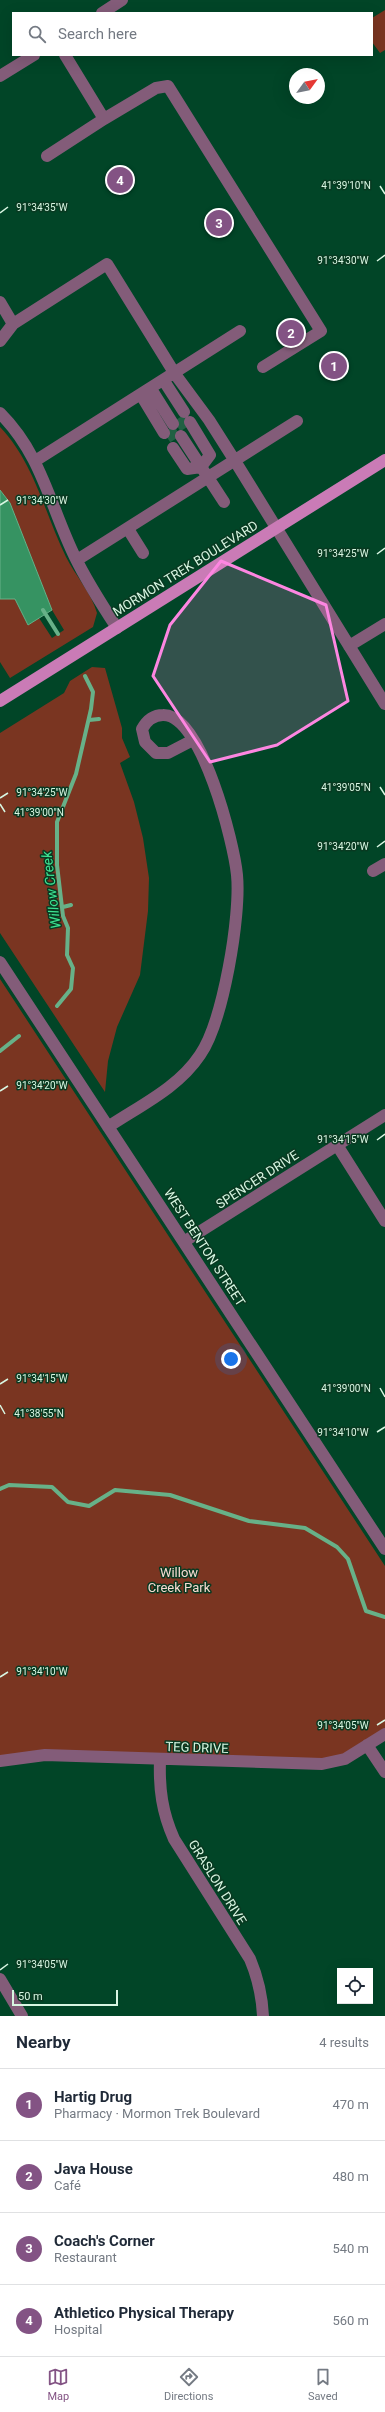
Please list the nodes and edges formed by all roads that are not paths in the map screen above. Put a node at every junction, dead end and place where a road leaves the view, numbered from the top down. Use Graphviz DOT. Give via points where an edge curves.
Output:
graph roads {
  1 [pos="122,0"];
  2 [pos="104,12"];
  3 [pos="32,56"];
  4 [pos="66,56"];
  5 [pos="0,76"];
  6 [pos="104,119"];
  7 [pos="47,156"];
  8 [pos="0,302"];
  9 [pos="13,324"];
  10 [pos="240,332"];
  11 [pos="0,341"];
  12 [pos="263,367"];
  13 [pos="175,374"];
  14 [pos="152,388"];
  15 [pos="0,413"];
  16 [pos="297,421"];
  17 [pos="178,429"];
  18 [pos="385,460"];
  19 [pos="36,461"];
  20 [pos="235,461"];
  21 [pos="201,467"];
  22 [pos="210,478"];
  23 [pos="224,502"];
  24 [pos="277,527"];
  25 [pos="128,529"];
  26 [pos="143,553"];
  27 [pos="77,560"];
  28 [pos="385,624"];
  29 [pos="117,628"];
  30 [pos="349,646"];
  31 [pos="0,701"];
  32 [pos="385,704"];
  33 [pos="193,740"];
  34 [pos="385,864"];
  35 [pos="373,871"];
  36 [pos="0,962"];
  37 [pos="385,1115"];
  38 [pos="108,1127"];
  39 [pos="337,1145"];
  40 [pos="385,1221"];
  41 [pos="185,1241"];
  42 [pos="385,1549"];
  43 [pos="385,1734"];
  44 [pos="367,1745"];
  45 [pos="160,1760"];
  46 [pos="0,1761"];
  47 [pos="385,1772"];
  48 [pos="0,1979"];
  49 [pos="22,2016"];
  50 [pos="262,2016"];
  1 -- 2 [label="street"];
  3 -- 5 [label="street"];
  4 -- 6 [label="street"];
  6 -- 7 [label="street"];
  6 -- 12 [label="street" via="156,88 168,86 321,331"];
  8 -- 9 [label="street"];
  9 -- 11 [label="street"];
  9 -- 13 [label="street" via="107,264"];
  10 -- 13 [label="street"];
  13 -- 14 [label="street"];
  13 -- 20 [label="street"];
  14 -- 17 [label="street"];
  14 -- 17 [label="street"];
  14 -- 19 [label="street"];
  15 -- 19 [label="street" via="15,428"];
  16 -- 20 [label="street"];
  17 -- 21 [label="street" via="204,459"];
  17 -- 21 [label="street" via="187,469"];
  18 -- 24 [label="main road, MORMON TREK BOULEVARD"];
  19 -- 27 [label="street"];
  20 -- 22 [label="street"];
  20 -- 24 [label="street"];
  21 -- 22 [label="street"];
  22 -- 23 [label="street"];
  22 -- 25 [label="street"];
  24 -- 29 [label="main road, MORMON TREK BOULEVARD"];
  24 -- 30 [label="street"];
  25 -- 26 [label="street"];
  25 -- 27 [label="street"];
  27 -- 29 [label="street"];
  28 -- 30 [label="street"];
  29 -- 31 [label="main road, MORMON TREK BOULEVARD"];
  30 -- 32 [label="street"];
  33 -- 38 [label="street" via="208,769 227,820 234,851 237,908 223,988 211,1033 189,1070 173,1086"];
  34 -- 35 [label="street"];
  36 -- 38 [label="street, WEST BENTON STREET"];
  37 -- 39 [label="street, SPENCER DRIVE"];
  38 -- 41 [label="street, WEST BENTON STREET"];
  39 -- 40 [label="street"];
  39 -- 41 [label="street, SPENCER DRIVE"];
  41 -- 42 [label="street, WEST BENTON STREET"];
  43 -- 44 [label="street, TEG DRIVE"];
  44 -- 45 [label="street, TEG DRIVE" via="345,1759 322,1764"];
  44 -- 47 [label="street"];
  45 -- 46 [label="street, TEG DRIVE" via="45,1755"];
  45 -- 50 [label="street, GRASLON DRIVE" via="159,1787 165,1818 174,1839 250,1959 258,1977"];
  48 -- 49 [label="street"];
}
